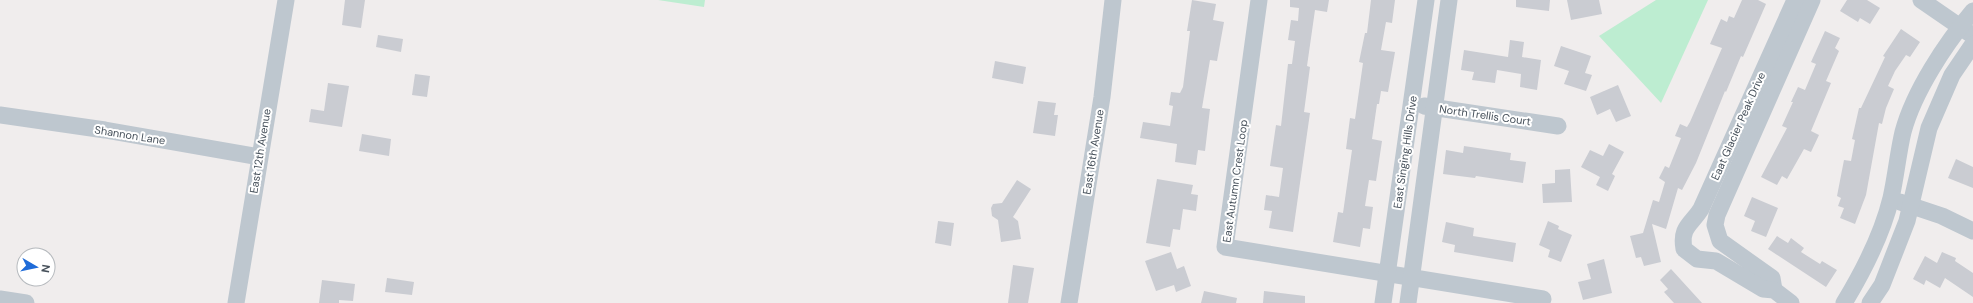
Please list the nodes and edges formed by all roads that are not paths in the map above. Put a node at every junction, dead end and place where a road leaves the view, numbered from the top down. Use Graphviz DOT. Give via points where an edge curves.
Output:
graph roads {
  1 [pos="286,0"];
  2 [pos="1113,0"];
  3 [pos="1260,0"];
  4 [pos="1426,0"];
  5 [pos="1449,0"];
  6 [pos="1795,0"];
  7 [pos="1812,0"];
  8 [pos="1921,0"];
  9 [pos="1973,11"];
  10 [pos="1966,31"];
  11 [pos="1973,44"];
  12 [pos="1412,104"];
  13 [pos="1434,108"];
  14 [pos="0,115"];
  15 [pos="1558,126"];
  16 [pos="259,157"];
  17 [pos="1890,199"];
  18 [pos="1911,205"];
  19 [pos="1973,231"];
  20 [pos="1387,274"];
  21 [pos="1411,277"];
  22 [pos="1774,290"];
  23 [pos="0,299"];
  24 [pos="1543,299"];
  25 [pos="26,303"];
  26 [pos="236,303"];
  27 [pos="1069,303"];
  28 [pos="1383,303"];
  29 [pos="1408,303"];
  30 [pos="1791,303"];
  31 [pos="1844,303"];
  32 [pos="1870,303"];
  1 -- 16 [label="street, East 12th Avenue"];
  2 -- 27 [label="street, East 16th Avenue" via="1102,97"];
  3 -- 20 [label="street, East Autumn Crest Loop" via="1225,247"];
  4 -- 12 [label="street, East Singing Hills Drive"];
  5 -- 13 [label="street, East Singing Hills Drive"];
  6 -- 22 [label="street, Eaat Glacier Peak Drive" via="1701,209 1683,232 1684,249 1696,259 1716,260 1763,289"];
  7 -- 22 [label="street, Eaat Glacier Peak Drive" via="1717,215 1715,225 1720,241 1772,278"];
  8 -- 10 [label="street"];
  9 -- 10 [label="street"];
  10 -- 17 [label="street" via="1937,60 1919,93 1904,131"];
  11 -- 18 [label="street" via="1952,75 1929,128"];
  12 -- 13 [label="street, North Trellis Court"];
  12 -- 20 [label="street, East Singing Hills Drive"];
  13 -- 15 [label="street, North Trellis Court"];
  13 -- 21 [label="street, East Singing Hills Drive"];
  14 -- 16 [label="street, Shannon Lane" via="105,130"];
  16 -- 26 [label="street, East 12th Avenue"];
  17 -- 18 [label="street"];
  17 -- 31 [label="street" via="1862,273"];
  18 -- 19 [label="street"];
  18 -- 32 [label="street" via="1882,285"];
  20 -- 21 [label="street"];
  20 -- 28 [label="street, East Singing Hills Drive"];
  21 -- 24 [label="street"];
  21 -- 29 [label="street, East Singing Hills Drive"];
  22 -- 30 [label="street"];
  23 -- 25 [label="street"];
}
